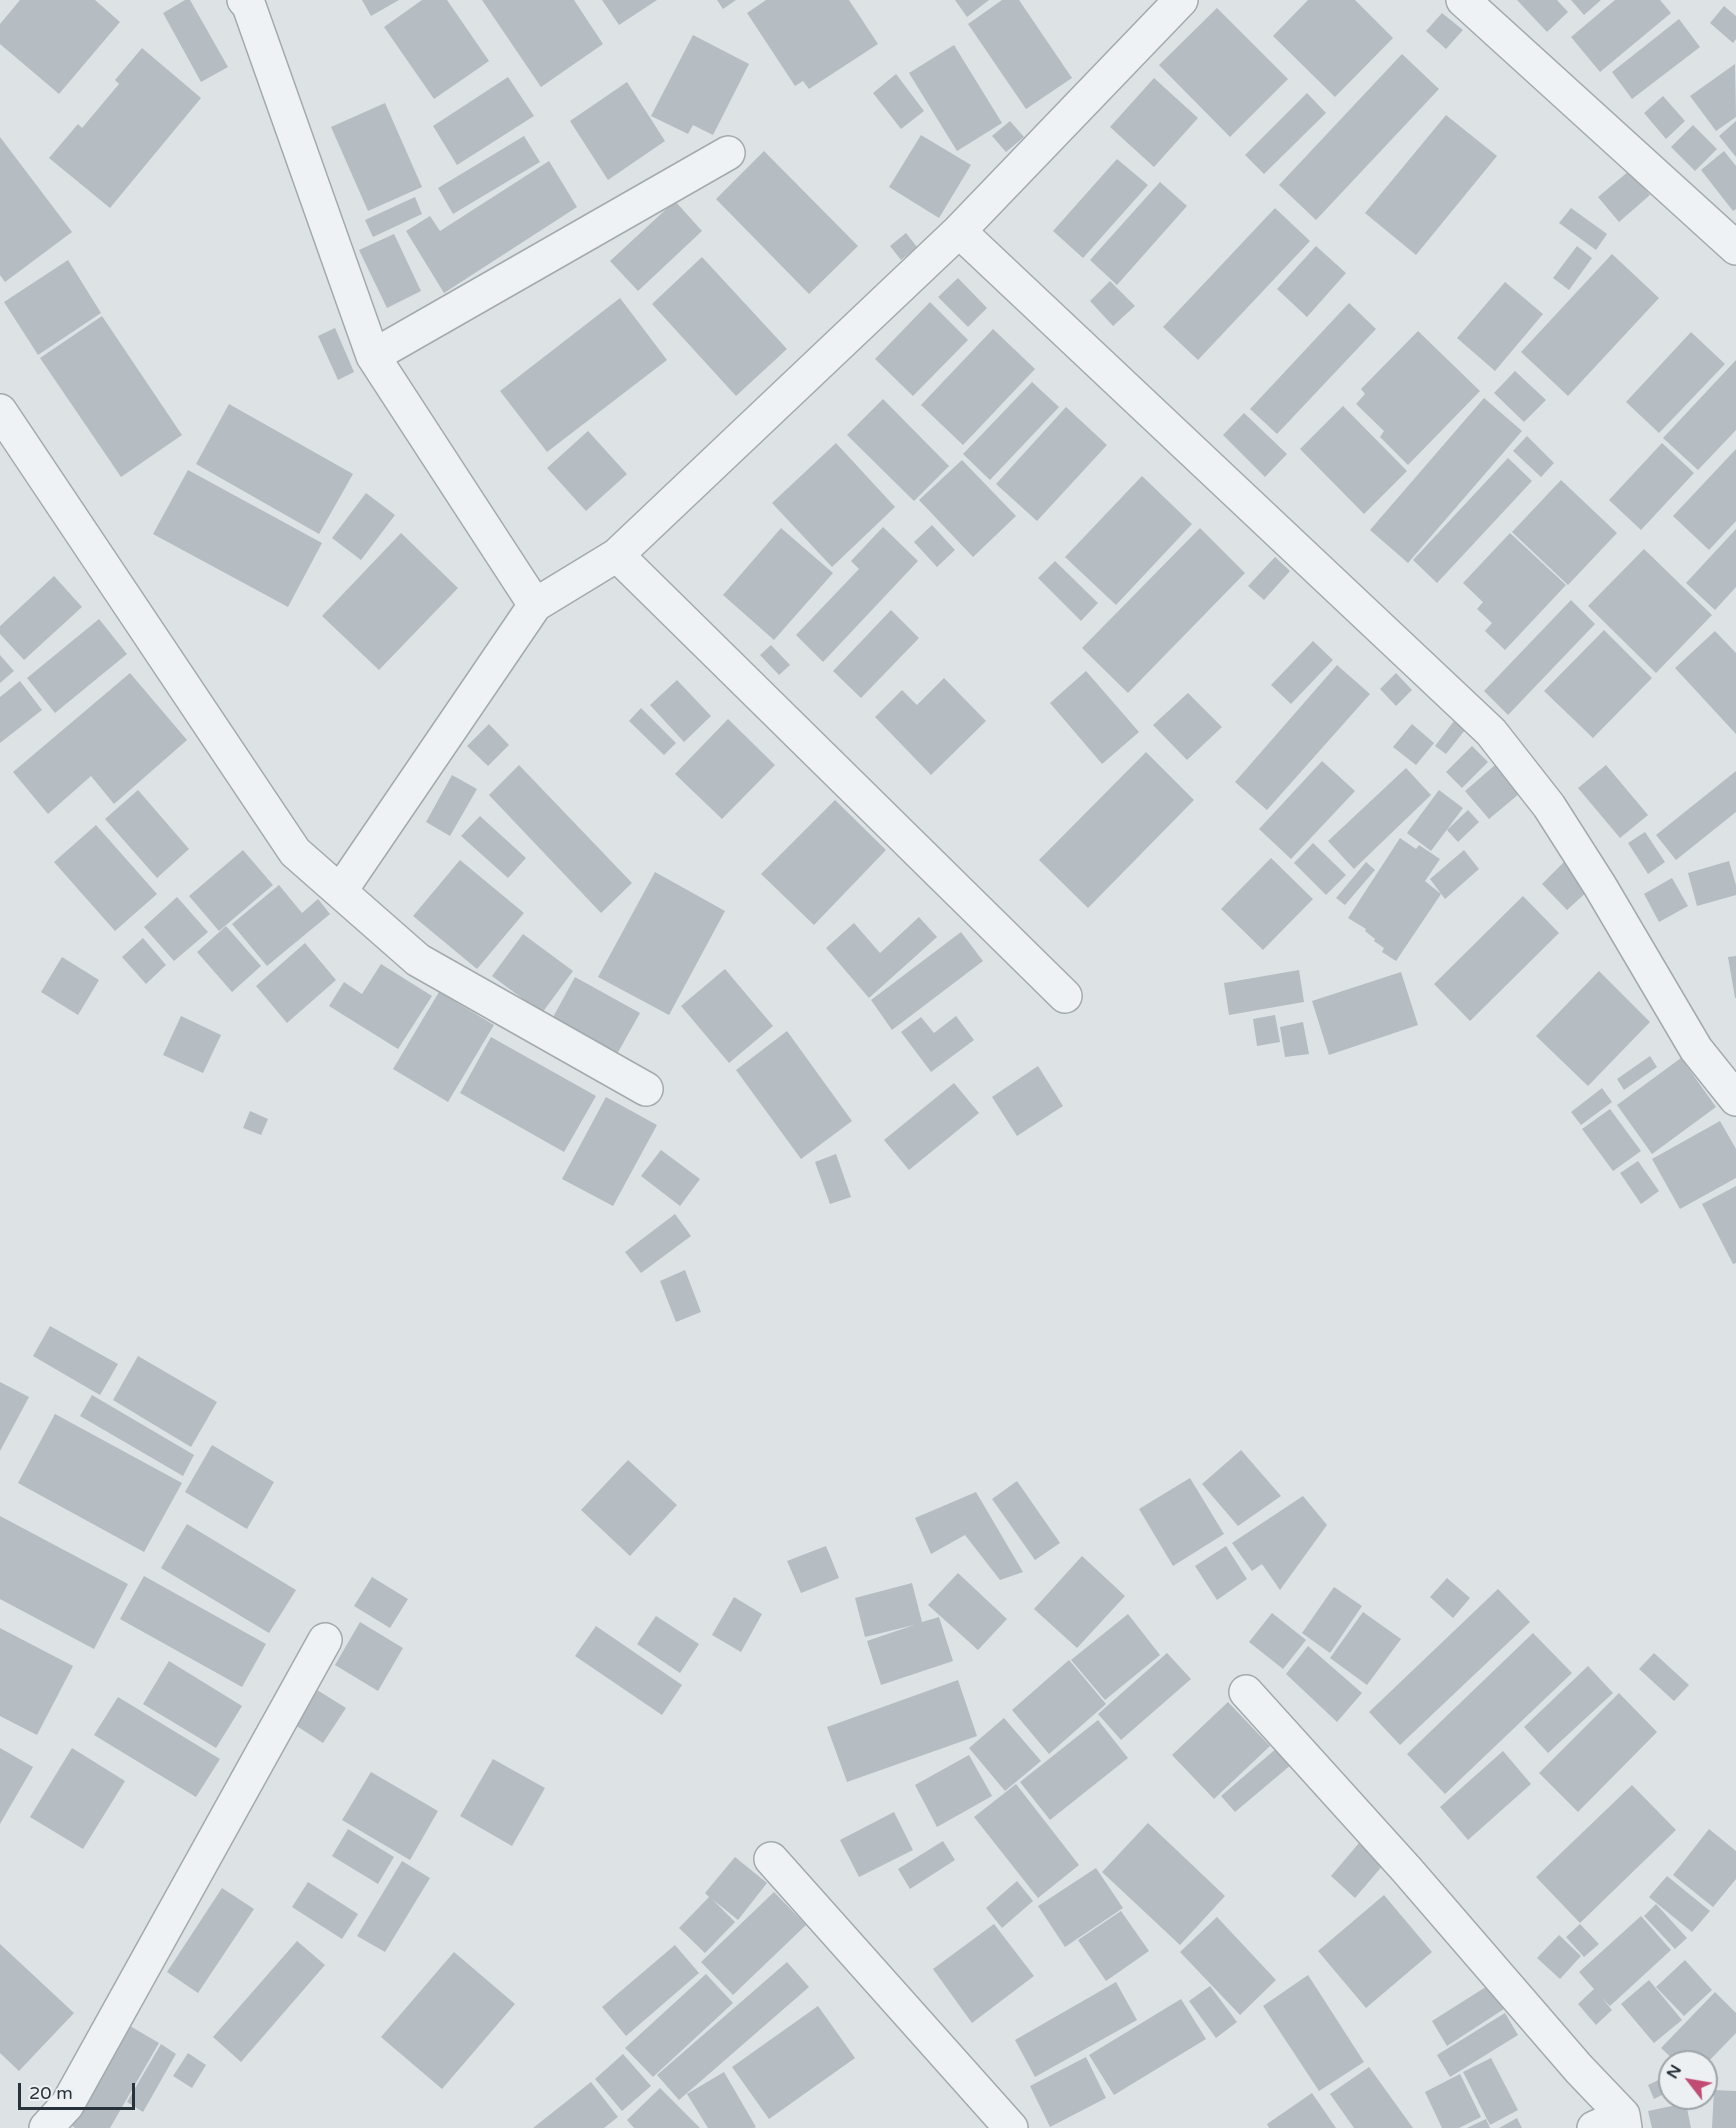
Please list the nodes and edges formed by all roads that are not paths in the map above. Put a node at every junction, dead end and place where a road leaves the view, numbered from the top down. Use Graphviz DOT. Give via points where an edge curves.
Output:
graph roads {
  1 [pos="1181,0"];
  2 [pos="1463,0"];
  3 [pos="250,2"];
  4 [pos="728,153"];
  5 [pos="959,231"];
  6 [pos="1736,248"];
  7 [pos="373,356"];
  8 [pos="0,411"];
  9 [pos="617,555"];
  10 [pos="535,605"];
  11 [pos="341,890"];
  12 [pos="1065,996"];
  13 [pos="646,1089"];
  14 [pos="1736,1099"];
  15 [pos="325,1640"];
  16 [pos="1246,1692"];
  17 [pos="771,1859"];
  18 [pos="1624,2121"];
  19 [pos="45,2128"];
  20 [pos="1011,2128"];
  21 [pos="1594,2128"];
  1 -- 5 [label="street"];
  2 -- 6 [label="street"];
  3 -- 7 [label="street"];
  4 -- 7 [label="street"];
  5 -- 9 [label="street"];
  5 -- 14 [label="street" via="1491,732 1549,806 1696,1050"];
  7 -- 10 [label="street"];
  8 -- 11 [label="street" via="295,852"];
  9 -- 10 [label="street"];
  9 -- 12 [label="street"];
  10 -- 11 [label="street"];
  11 -- 13 [label="street" via="418,960"];
  15 -- 19 [label="street" via="67,2105"];
  16 -- 18 [label="street" via="1407,1870"];
  17 -- 20 [label="street"];
  18 -- 21 [label="street"];
}
